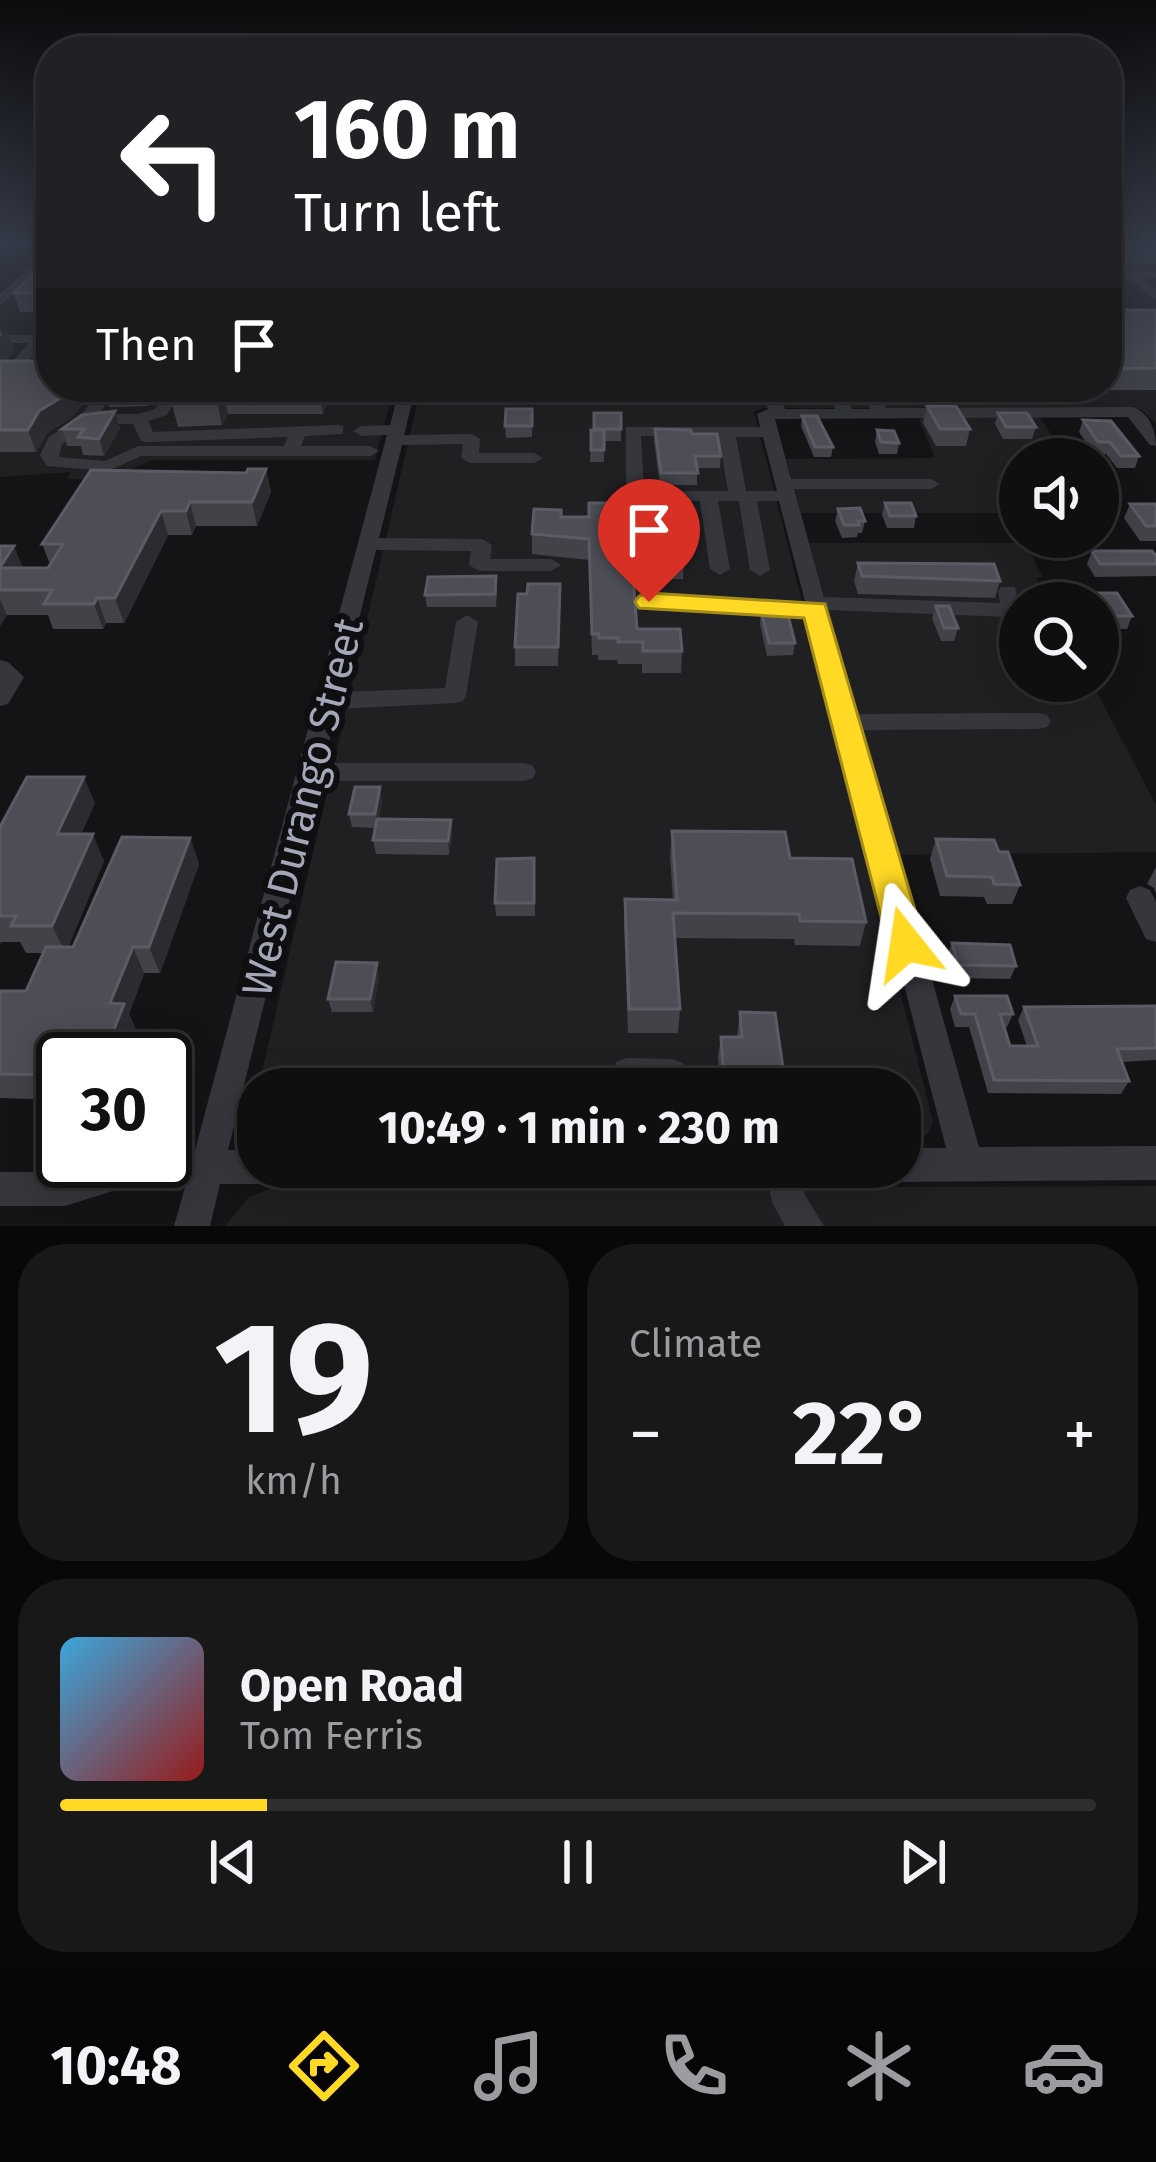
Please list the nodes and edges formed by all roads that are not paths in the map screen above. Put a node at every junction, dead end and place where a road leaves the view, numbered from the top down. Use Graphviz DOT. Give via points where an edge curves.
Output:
graph roads {
  1 [pos="0,328"];
  2 [pos="36,329"];
  3 [pos="0,339"];
  4 [pos="36,340"];
  5 [pos="36,345"];
  6 [pos="0,375"];
  7 [pos="99,402"];
  8 [pos="167,402"];
  9 [pos="402,402"];
  10 [pos="770,402"];
  11 [pos="841,402"];
  12 [pos="875,402"];
  13 [pos="845,413"];
  14 [pos="880,413"];
  15 [pos="88,419"];
  16 [pos="771,420"];
  17 [pos="337,430"];
  18 [pos="361,431"];
  19 [pos="728,432"];
  20 [pos="141,436"];
  21 [pos="387,440"];
  22 [pos="1156,441"];
  23 [pos="294,442"];
  24 [pos="534,458"];
  25 [pos="931,484"];
  26 [pos="785,490"];
  27 [pos="709,496"];
  28 [pos="743,496"];
  29 [pos="369,544"];
  30 [pos="550,565"];
  31 [pos="721,569"];
  32 [pos="760,570"];
  33 [pos="649,602"];
  34 [pos="815,606"];
  35 [pos="999,610"];
  36 [pos="467,622"];
  37 [pos="0,667"];
  38 [pos="0,698"];
  39 [pos="329,700"];
  40 [pos="845,722"];
  41 [pos="1039,722"];
  42 [pos="312,772"];
  43 [pos="524,772"];
  44 [pos="1141,898"];
  45 [pos="1156,930"];
  46 [pos="1156,1163"];
  47 [pos="921,1165"];
  48 [pos="967,1165"];
  49 [pos="208,1167"];
  50 [pos="237,1167"];
  51 [pos="786,1188"];
  52 [pos="0,1189"];
  53 [pos="192,1226"];
  54 [pos="806,1226"];
  1 -- 2 [label="street"];
  3 -- 4 [label="street"];
  5 -- 6 [label="street"];
  7 -- 15 [label="street"];
  8 -- 20 [label="street"];
  9 -- 21 [label="street, West Durango Street"];
  10 -- 16 [label="street"];
  11 -- 13 [label="street"];
  12 -- 14 [label="street"];
  13 -- 14 [label="street"];
  13 -- 16 [label="street"];
  14 -- 22 [label="street" via="1132,412"];
  15 -- 20 [label="street"];
  15 -- 20 [label="street" via="56,441 53,462 108,466"];
  16 -- 19 [label="street"];
  16 -- 26 [label="street"];
  17 -- 23 [label="street"];
  18 -- 21 [label="street"];
  19 -- 27 [label="street" via="632,431 635,496"];
  19 -- 28 [label="street"];
  20 -- 23 [label="street"];
  21 -- 23 [label="street"];
  21 -- 24 [label="street" via="472,440 470,458"];
  21 -- 29 [label="street, West Durango Street"];
  25 -- 26 [label="street"];
  26 -- 28 [label="street"];
  26 -- 34 [label="street"];
  27 -- 28 [label="street"];
  27 -- 31 [label="street"];
  28 -- 32 [label="street"];
  29 -- 30 [label="street" via="482,545 479,565"];
  29 -- 39 [label="street, West Durango Street"];
  33 -- 34 [label="street"];
  34 -- 35 [label="street"];
  34 -- 40 [label="street"];
  36 -- 39 [label="street" via="454,695"];
  37 -- 38 [label="street" via="14,677"];
  39 -- 42 [label="street, West Durango Street"];
  40 -- 41 [label="street"];
  40 -- 48 [label="street"];
  42 -- 43 [label="street"];
  42 -- 49 [label="street, West Durango Street"];
  44 -- 45 [label="street"];
  46 -- 48 [label="street"];
  47 -- 48 [label="street"];
  49 -- 50 [label="street"];
  49 -- 52 [label="street" via="135,1166 65,1189"];
  49 -- 53 [label="street, West Durango Street"];
  51 -- 54 [label="street"];
}
